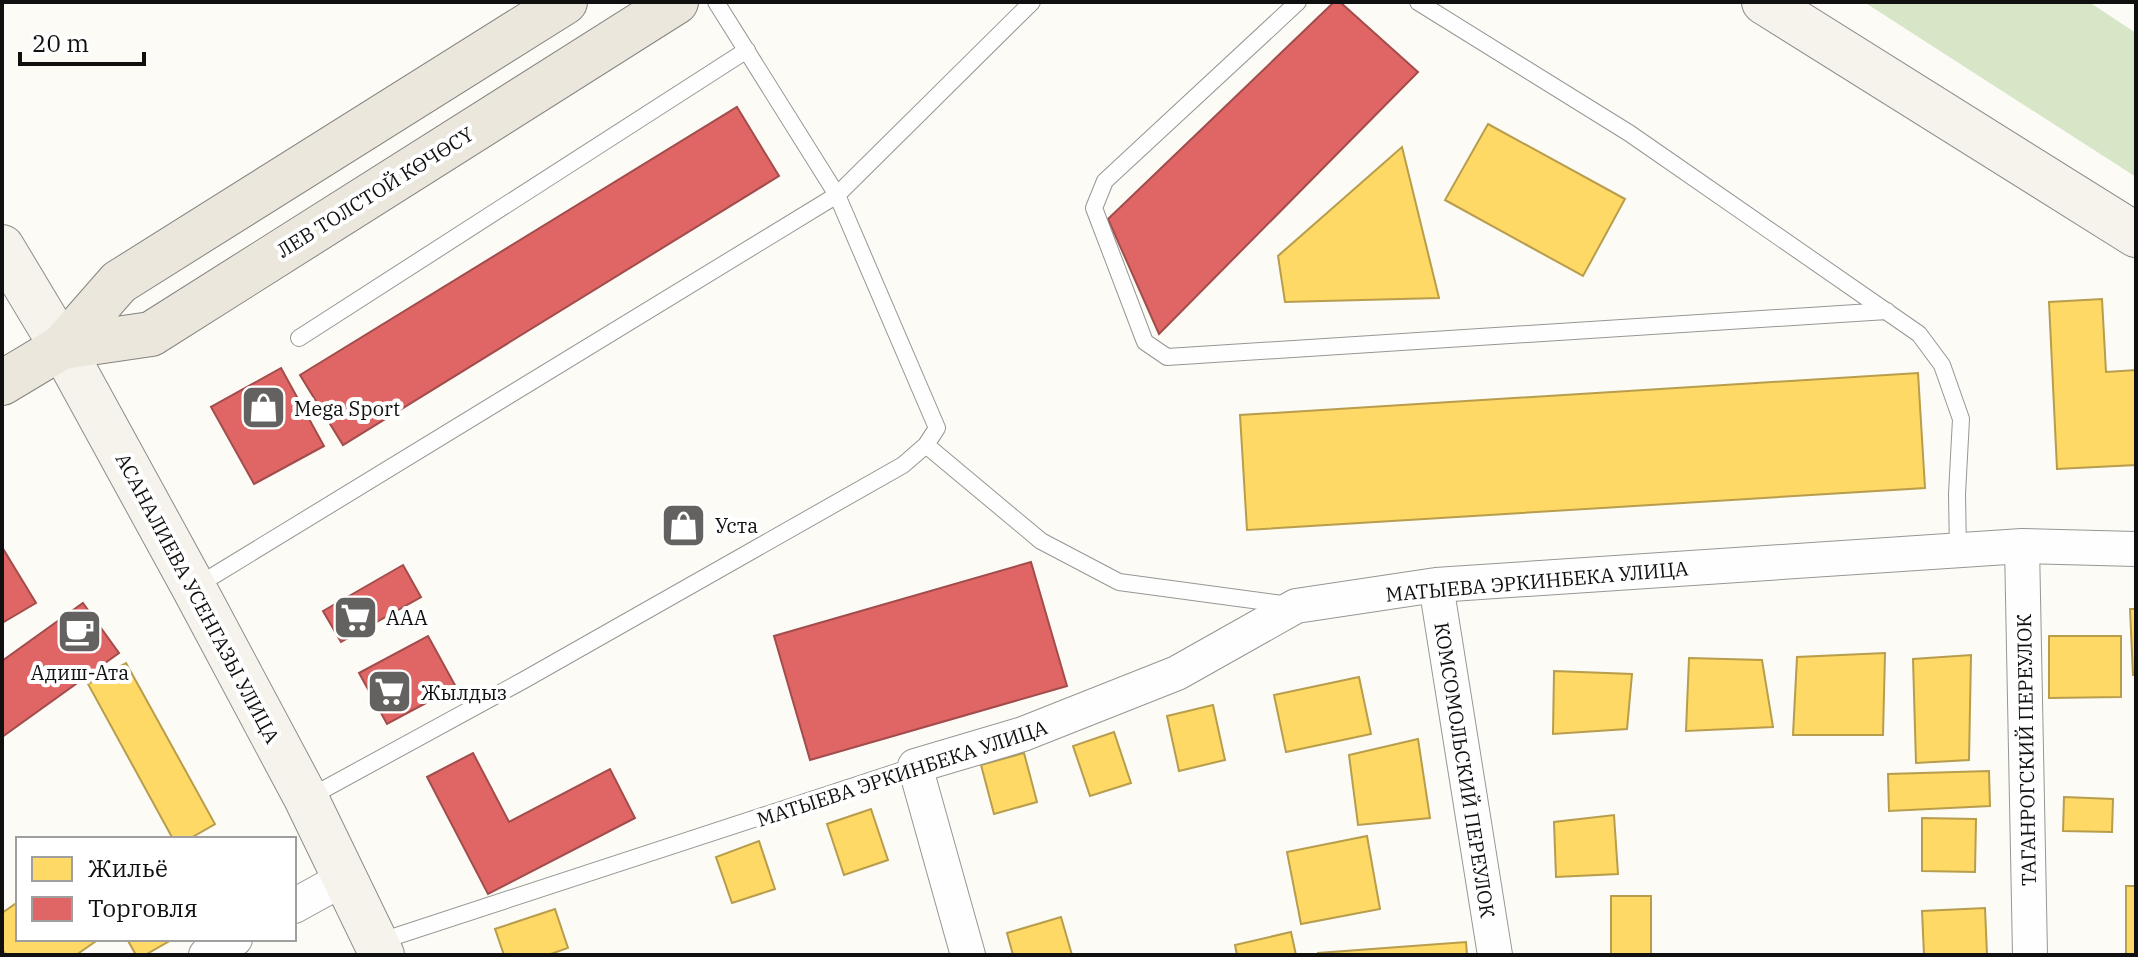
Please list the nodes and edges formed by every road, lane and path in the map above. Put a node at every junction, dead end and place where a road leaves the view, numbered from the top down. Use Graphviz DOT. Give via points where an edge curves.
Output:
graph roads {
  1 [pos="565,2"];
  2 [pos="676,2"];
  3 [pos="716,2"];
  4 [pos="1032,2"];
  5 [pos="1298,2"];
  6 [pos="1418,2"];
  7 [pos="1764,2"];
  8 [pos="747,50"];
  9 [pos="837,195"];
  10 [pos="2136,235"];
  11 [pos="2,247"];
  12 [pos="1887,311"];
  13 [pos="299,338"];
  14 [pos="62,347"];
  15 [pos="2,383"];
  16 [pos="926,445"];
  17 [pos="2022,546"];
  18 [pos="2136,549"];
  19 [pos="1958,552"];
  20 [pos="1436,585"];
  21 [pos="194,588"];
  22 [pos="1296,606"];
  23 [pos="915,766"];
  24 [pos="306,798"];
  25 [pos="343,879"];
  26 [pos="296,905"];
  27 [pos="231,941"];
  28 [pos="379,949"];
  29 [pos="206,955"];
  30 [pos="968,955"];
  31 [pos="1495,955"];
  32 [pos="2030,955"];
  1 -- 14 [label="main road, ЛЕВ ТОЛСТОЙ КӨЧӨСҮ" via="119,282"];
  2 -- 14 [label="main road, ЛЕВ ТОЛСТОЙ КӨЧӨСҮ" via="151,334"];
  3 -- 8 [label="lane"];
  4 -- 9 [label="lane"];
  5 -- 12 [label="lane" via="1105,181 1094,208 1145,342 1167,357"];
  6 -- 12 [label="lane" via="1629,133"];
  7 -- 10 [label="main road"];
  8 -- 9 [label="lane"];
  8 -- 13 [label="lane"];
  9 -- 16 [label="lane" via="932,408 937,428"];
  9 -- 21 [label="lane"];
  11 -- 14 [label="main road, АСАНАЛИЕВА УСЕНГАЗЫ УЛИЦА"];
  12 -- 19 [label="lane" via="1919,334 1942,365 1961,419"];
  14 -- 15 [label="main road, ЛЕВ ТОЛСТОЙ КӨЧӨСҮ"];
  14 -- 21 [label="main road, АСАНАЛИЕВА УСЕНГАЗЫ УЛИЦА"];
  16 -- 22 [label="lane" via="1041,541 1119,582"];
  16 -- 24 [label="lane" via="903,465"];
  17 -- 18 [label="street, МАТЫЕВА ЭРКИНБЕКА УЛИЦА"];
  17 -- 19 [label="street, МАТЫЕВА ЭРКИНБЕКА УЛИЦА"];
  17 -- 32 [label="street, ТАГАНРОГСКИЙ ПЕРЕУЛОК"];
  19 -- 20 [label="street, МАТЫЕВА ЭРКИНБЕКА УЛИЦА"];
  20 -- 22 [label="street, МАТЫЕВА ЭРКИНБЕКА УЛИЦА"];
  20 -- 31 [label="street, КОМСОМОЛЬСКИЙ ПЕРЕУЛОК"];
  21 -- 24 [label="main road, АСАНАЛИЕВА УСЕНГАЗЫ УЛИЦА"];
  22 -- 23 [label="street, МАТЫЕВА ЭРКИНБЕКА УЛИЦА" via="1177,673 1023,734"];
  23 -- 28 [label="lane, МАТЫЕВА ЭРКИНБЕКА УЛИЦА"];
  23 -- 30 [label="street"];
  24 -- 25 [label="main road, АСАНАЛИЕВА УСЕНГАЗЫ УЛИЦА"];
  25 -- 26 [label="street"];
  25 -- 28 [label="main road, АСАНАЛИЕВА УСЕНГАЗЫ УЛИЦА"];
  27 -- 29 [label="street"];
}
